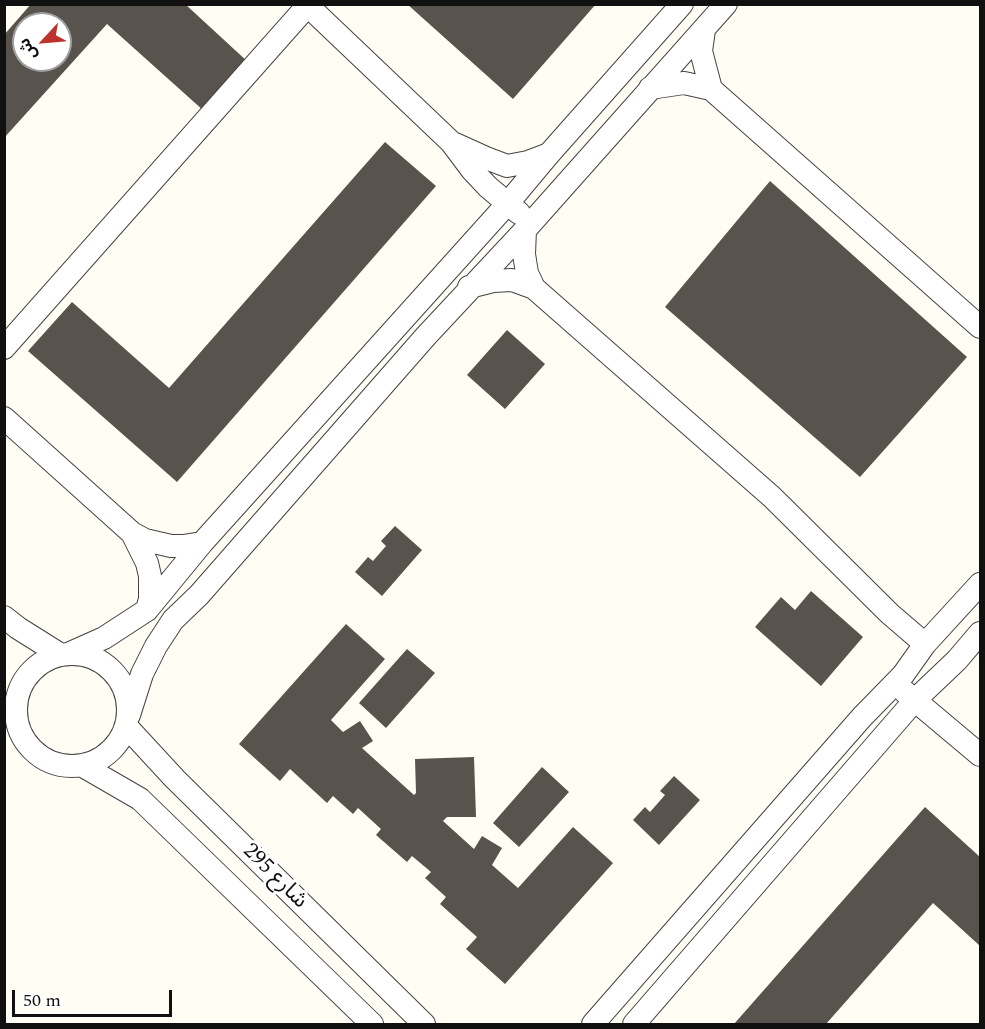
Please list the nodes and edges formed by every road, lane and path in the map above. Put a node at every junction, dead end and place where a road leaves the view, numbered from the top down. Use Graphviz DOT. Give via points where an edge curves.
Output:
graph roads {
  1 [pos="682,4"];
  2 [pos="726,4"];
  3 [pos="308,5"];
  4 [pos="704,30"];
  5 [pos="650,88"];
  6 [pos="711,89"];
  7 [pos="451,142"];
  8 [pos="549,154"];
  9 [pos="508,203"];
  10 [pos="528,226"];
  11 [pos="469,287"];
  12 [pos="534,288"];
  13 [pos="981,327"];
  14 [pos="4,348"];
  15 [pos="4,418"];
  16 [pos="132,533"];
  17 [pos="202,543"];
  18 [pos="981,584"];
  19 [pos="147,610"];
  20 [pos="4,617"];
  21 [pos="981,633"];
  22 [pos="925,644"];
  23 [pos="65,654"];
  24 [pos="4,676"];
  25 [pos="895,684"];
  26 [pos="915,700"];
  27 [pos="16,706"];
  28 [pos="128,721"];
  29 [pos="981,755"];
  30 [pos="83,766"];
  31 [pos="372,1024"];
  32 [pos="424,1024"];
  33 [pos="593,1024"];
  34 [pos="634,1024"];
  1 -- 8 [label="street"];
  2 -- 4 [label="street"];
  3 -- 7 [label="street"];
  3 -- 14 [label="street"];
  4 -- 5 [label="street"];
  4 -- 6 [label="street" via="701,51"];
  5 -- 6 [label="street" via="684,83"];
  5 -- 10 [label="street"];
  6 -- 13 [label="street"];
  7 -- 8 [label="street" via="507,166"];
  7 -- 9 [label="street" via="472,171"];
  8 -- 9 [label="street"];
  9 -- 10 [label="street"];
  9 -- 17 [label="street"];
  10 -- 11 [label="street"];
  10 -- 12 [label="street" via="524,254"];
  11 -- 12 [label="street" via="512,280"];
  11 -- 28 [label="street" via="173,620 142,674"];
  12 -- 22 [label="street" via="771,497"];
  15 -- 16 [label="street"];
  16 -- 17 [label="street" via="171,546"];
  16 -- 19 [label="street" via="150,576"];
  17 -- 19 [label="street"];
  18 -- 22 [label="street"];
  19 -- 23 [label="street" via="104,638"];
  20 -- 23 [label="street"];
  21 -- 26 [label="street"];
  22 -- 25 [label="street"];
  23 -- 27 [label="street" via="44,661 30,672 20,688"];
  23 -- 28 [label="street" via="84,655 112,670 127,698"];
  24 -- 27 [label="street"];
  25 -- 26 [label="street"];
  25 -- 33 [label="street"];
  26 -- 29 [label="street"];
  26 -- 34 [label="street"];
  27 -- 30 [label="street" via="17,723 34,752 66,767"];
  28 -- 30 [label="street" via="120,741 110,752"];
  28 -- 32 [label="street, شارع 295" via="175,779"];
  30 -- 31 [label="street, شارع 295" via="140,799"];
}
